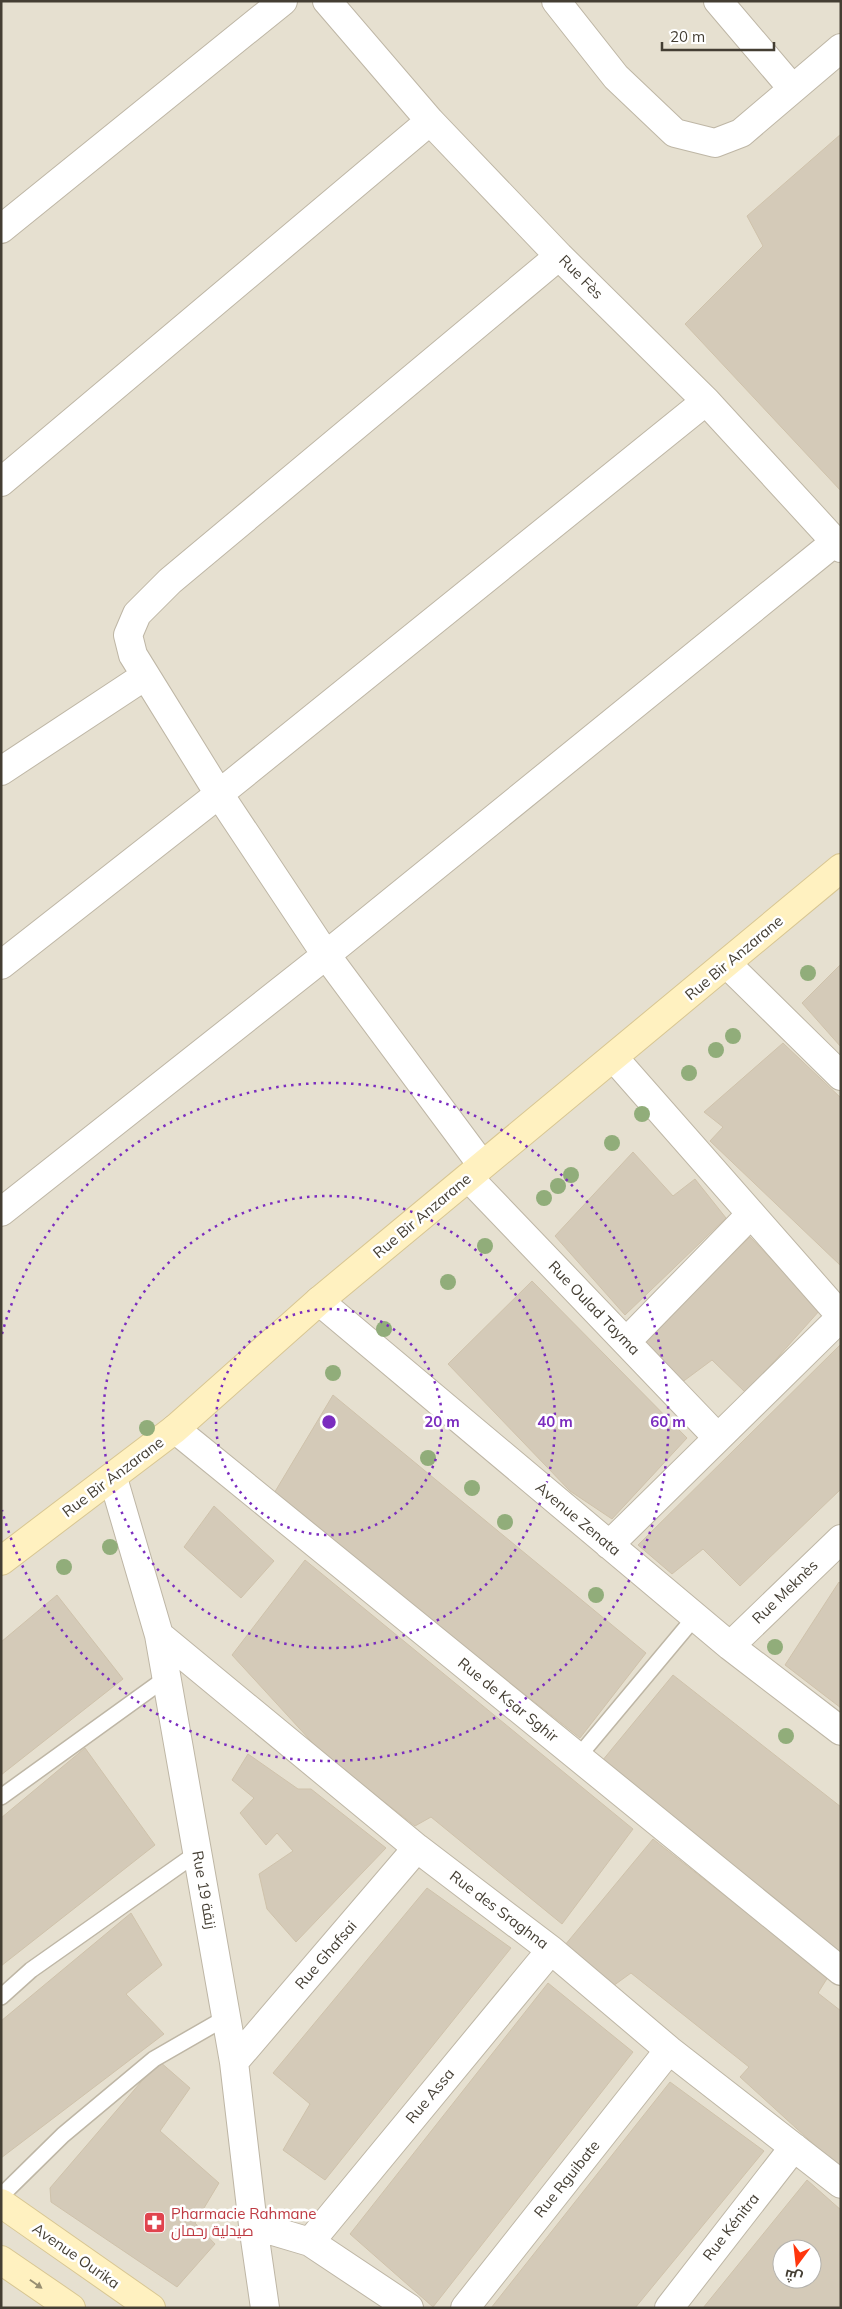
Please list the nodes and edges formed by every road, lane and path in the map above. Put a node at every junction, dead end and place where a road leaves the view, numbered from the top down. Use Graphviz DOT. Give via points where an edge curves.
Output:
graph roads {
  1 [pos="283,1"];
  2 [pos="327,1"];
  3 [pos="556,1"];
  4 [pos="718,1"];
  5 [pos="841,48"];
  6 [pos="792,88"];
  7 [pos="430,121"];
  8 [pos="1,229"];
  9 [pos="559,256"];
  10 [pos="706,401"];
  11 [pos="1,482"];
  12 [pos="838,545"];
  13 [pos="145,676"];
  14 [pos="2,767"];
  15 [pos="219,794"];
  16 [pos="841,868"];
  17 [pos="326,955"];
  18 [pos="727,964"];
  19 [pos="1,965"];
  20 [pos="614,1058"];
  21 [pos="841,1076"];
  22 [pos="476,1171"];
  23 [pos="1,1212"];
  24 [pos="751,1214"];
  25 [pos="319,1301"];
  26 [pos="841,1316"];
  27 [pos="626,1342"];
  28 [pos="175,1429"];
  29 [pos="718,1438"];
  30 [pos="113,1478"];
  31 [pos="840,1540"];
  32 [pos="609,1545"];
  33 [pos="1,1561"];
  34 [pos="695,1617"];
  35 [pos="159,1635"];
  36 [pos="730,1646"];
  37 [pos="166,1678"];
  38 [pos="841,1731"];
  39 [pos="578,1757"];
  40 [pos="1,1797"];
  41 [pos="417,1848"];
  42 [pos="198,1853"];
  43 [pos="551,1950"];
  44 [pos="841,1971"];
  45 [pos="1,1997"];
  46 [pos="227,2017"];
  47 [pos="669,2050"];
  48 [pos="234,2062"];
  49 [pos="794,2147"];
  50 [pos="841,2184"];
  51 [pos="1,2196"];
  52 [pos="1,2203"];
  53 [pos="253,2224"];
  54 [pos="310,2242"];
  55 [pos="1,2260"];
  56 [pos="71,2308"];
  57 [pos="151,2308"];
  58 [pos="265,2308"];
  59 [pos="409,2308"];
  60 [pos="465,2308"];
  61 [pos="669,2308"];
  1 -- 8 [label="street"];
  2 -- 7 [label="street, Rue Fès"];
  3 -- 6 [label="street" via="616,77 675,133 715,143 741,133"];
  4 -- 6 [label="street"];
  5 -- 6 [label="street"];
  7 -- 9 [label="street, Rue Fès"];
  7 -- 11 [label="street"];
  9 -- 10 [label="street, Rue Fès"];
  9 -- 13 [label="street, Rue Oulad Tayma" via="170,581 137,614 128,635 133,655"];
  10 -- 12 [label="street, Rue Fès"];
  10 -- 15 [label="street"];
  12 -- 17 [label="street"];
  13 -- 14 [label="street"];
  13 -- 15 [label="street, Rue Oulad Tayma"];
  15 -- 17 [label="street, Rue Oulad Tayma"];
  15 -- 19 [label="street"];
  16 -- 18 [label="street, Rue Bir Anzarane"];
  17 -- 22 [label="street, Rue Oulad Tayma"];
  17 -- 23 [label="street"];
  18 -- 20 [label="street, Rue Bir Anzarane"];
  18 -- 21 [label="street"];
  20 -- 22 [label="street, Rue Bir Anzarane"];
  20 -- 24 [label="street"];
  22 -- 25 [label="street, Rue Bir Anzarane"];
  22 -- 27 [label="street, Rue Oulad Tayma"];
  24 -- 26 [label="street"];
  24 -- 27 [label="street"];
  25 -- 28 [label="street, Rue Bir Anzarane"];
  25 -- 32 [label="street, Avenue Zenata"];
  26 -- 29 [label="street"];
  27 -- 29 [label="street, Rue Oulad Tayma"];
  28 -- 30 [label="street, Rue Bir Anzarane"];
  28 -- 39 [label="street, Rue de Ksar Sghir"];
  29 -- 32 [label="street"];
  30 -- 33 [label="street, Rue Bir Anzarane"];
  30 -- 35 [label="street, Rue 19 زنقة"];
  31 -- 36 [label="street, Rue Meknès"];
  32 -- 34 [label="street, Avenue Zenata"];
  34 -- 36 [label="street, Avenue Zenata"];
  34 -- 39 [label="lane"];
  35 -- 37 [label="street, Rue 19 زنقة"];
  35 -- 41 [label="street, Rue des Sraghna"];
  36 -- 38 [label="street, Avenue Zenata"];
  37 -- 40 [label="lane"];
  37 -- 42 [label="street, Rue 19 زنقة"];
  39 -- 44 [label="street, Rue de Ksar Sghir"];
  41 -- 43 [label="street, Rue des Sraghna"];
  41 -- 48 [label="street, Rue Ghafsai"];
  42 -- 45 [label="lane" via="31,1970"];
  42 -- 46 [label="street, Rue 19 زنقة"];
  43 -- 47 [label="street, Rue des Sraghna"];
  43 -- 54 [label="street, Rue Assa"];
  46 -- 48 [label="street, Rue 19 زنقة"];
  46 -- 51 [label="lane" via="154,2059 63,2136"];
  47 -- 49 [label="street, Rue des Sraghna"];
  47 -- 60 [label="street, Rue Rguibate"];
  48 -- 53 [label="street, Rue 19 زنقة"];
  49 -- 50 [label="street, Rue des Sraghna"];
  49 -- 61 [label="street, Rue Kénitra"];
  52 -- 57 [label="street, Avenue Ourika"];
  53 -- 54 [label="street"];
  53 -- 58 [label="street, Rue 19 زنقة"];
  54 -- 59 [label="street"];
  55 -- 56 [label="street, one-way"];
}
